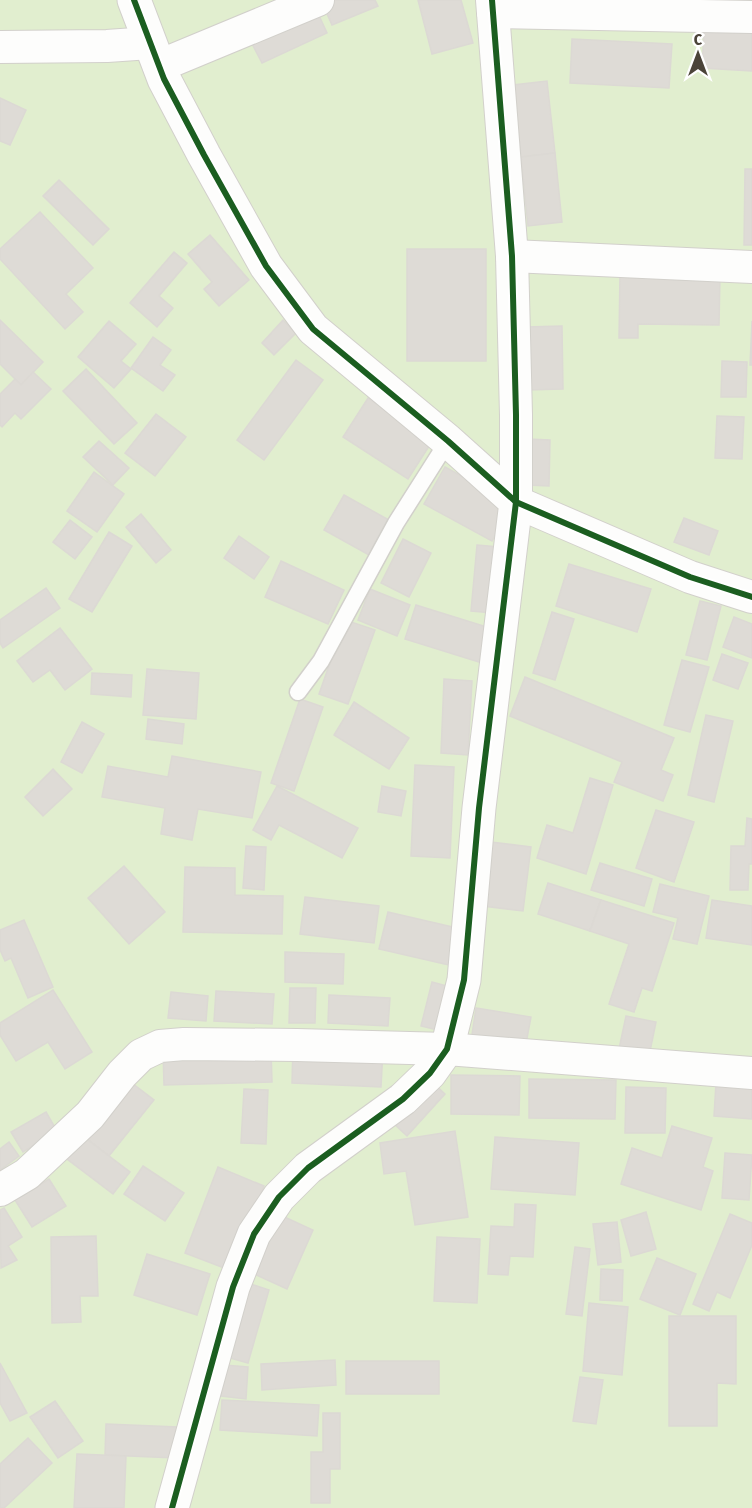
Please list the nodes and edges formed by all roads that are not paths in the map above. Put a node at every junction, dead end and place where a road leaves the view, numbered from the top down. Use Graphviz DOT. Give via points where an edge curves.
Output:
graph roads {
  1 [pos="134,0"];
  2 [pos="318,0"];
  3 [pos="492,6"];
  4 [pos="752,17"];
  5 [pos="0,47"];
  6 [pos="155,55"];
  7 [pos="512,256"];
  8 [pos="752,267"];
  9 [pos="448,441"];
  10 [pos="516,502"];
  11 [pos="752,597"];
  12 [pos="298,692"];
  13 [pos="447,1049"];
  14 [pos="752,1073"];
  15 [pos="0,1190"];
  16 [pos="172,1508"];
  1 -- 6 [label="street"];
  2 -- 6 [label="street"];
  3 -- 4 [label="street"];
  3 -- 7 [label="street"];
  5 -- 6 [label="street" via="107,46"];
  6 -- 9 [label="street" via="204,155 266,266 313,329"];
  7 -- 8 [label="street"];
  7 -- 10 [label="street"];
  9 -- 10 [label="street"];
  9 -- 12 [label="lane" via="396,523 321,661"];
  10 -- 11 [label="street" via="690,578"];
  10 -- 13 [label="street" via="479,808 464,981"];
  13 -- 14 [label="street"];
  13 -- 15 [label="street" via="286,1044 160,1046 141,1055 90,1115 27,1174"];
  13 -- 16 [label="street" via="430,1073 403,1099 308,1168 279,1197 254,1234 233,1287"];
}
